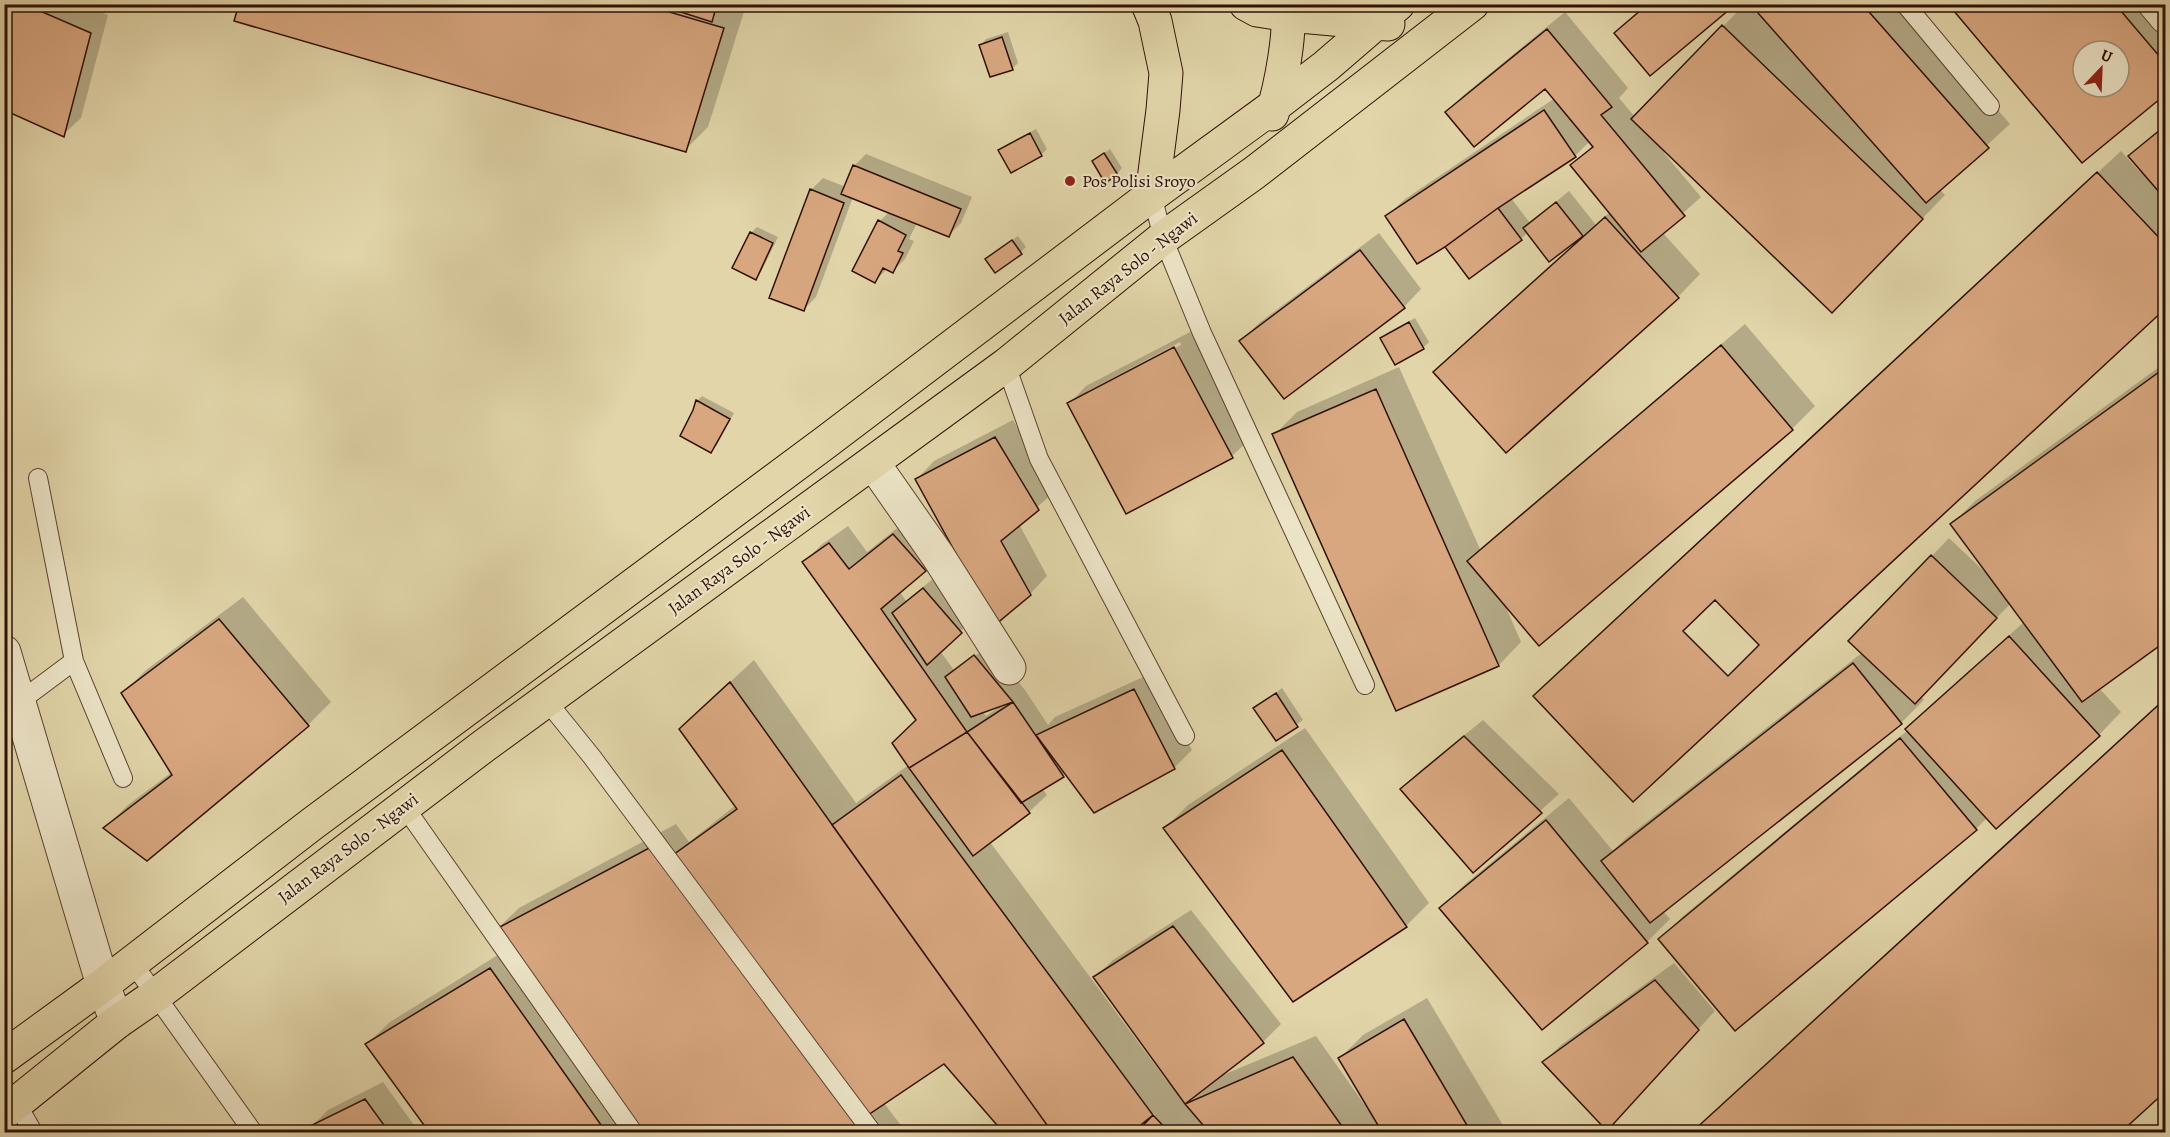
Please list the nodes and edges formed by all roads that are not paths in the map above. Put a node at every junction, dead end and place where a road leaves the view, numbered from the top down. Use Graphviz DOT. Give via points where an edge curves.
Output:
graph roads {
  1 [pos="1148,4"];
  2 [pos="1246,4"];
  3 [pos="1905,4"];
  4 [pos="2155,4"];
  5 [pos="1288,10"];
  6 [pos="1462,12"];
  7 [pos="1387,14"];
  8 [pos="2166,16"];
  9 [pos="1274,106"];
  10 [pos="1990,106"];
  11 [pos="1254,173"];
  12 [pos="1152,195"];
  13 [pos="1163,238"];
  14 [pos="1006,365"];
  15 [pos="873,463"];
  16 [pos="38,478"];
  17 [pos="4,652"];
  18 [pos="74,661"];
  19 [pos="1009,668"];
  20 [pos="1365,684"];
  21 [pos="546,700"];
  22 [pos="19,702"];
  23 [pos="1185,736"];
  24 [pos="123,778"];
  25 [pos="404,806"];
  26 [pos="132,962"];
  27 [pos="103,985"];
  28 [pos="156,995"];
  29 [pos="117,1022"];
  30 [pos="4,1057"];
  31 [pos="11,1108"];
  32 [pos="33,1132"];
  33 [pos="253,1132"];
  34 [pos="633,1132"];
  35 [pos="872,1132"];
  1 -- 12 [label="highway" via="1166,73"];
  2 -- 5 [label="highway" via="1257,10"];
  3 -- 10 [label="lane"];
  4 -- 8 [label="street"];
  5 -- 7 [label="highway"];
  5 -- 9 [label="highway"];
  6 -- 7 [label="highway" via="1408,26"];
  6 -- 11 [label="highway, Jalan Raya Solo - Ngawi"];
  7 -- 9 [label="highway"];
  9 -- 11 [label="highway"];
  9 -- 12 [label="highway"];
  11 -- 13 [label="highway, Jalan Raya Solo - Ngawi"];
  12 -- 13 [label="lane"];
  12 -- 26 [label="highway"];
  13 -- 14 [label="highway, Jalan Raya Solo - Ngawi"];
  13 -- 20 [label="lane" via="1202,333"];
  14 -- 15 [label="highway, Jalan Raya Solo - Ngawi"];
  14 -- 23 [label="lane" via="1039,459"];
  15 -- 19 [label="street"];
  15 -- 21 [label="highway, Jalan Raya Solo - Ngawi"];
  16 -- 18 [label="lane"];
  17 -- 22 [label="street"];
  18 -- 22 [label="lane"];
  18 -- 24 [label="lane"];
  21 -- 25 [label="highway, Jalan Raya Solo - Ngawi"];
  21 -- 35 [label="lane"];
  22 -- 27 [label="street"];
  25 -- 28 [label="highway, Jalan Raya Solo - Ngawi"];
  25 -- 34 [label="lane"];
  26 -- 27 [label="highway"];
  26 -- 28 [label="lane"];
  27 -- 29 [label="street"];
  27 -- 30 [label="highway"];
  28 -- 29 [label="highway, Jalan Raya Solo - Ngawi"];
  28 -- 33 [label="lane"];
  29 -- 31 [label="highway, Jalan Raya Solo - Ngawi"];
  31 -- 32 [label="lane"];
}
